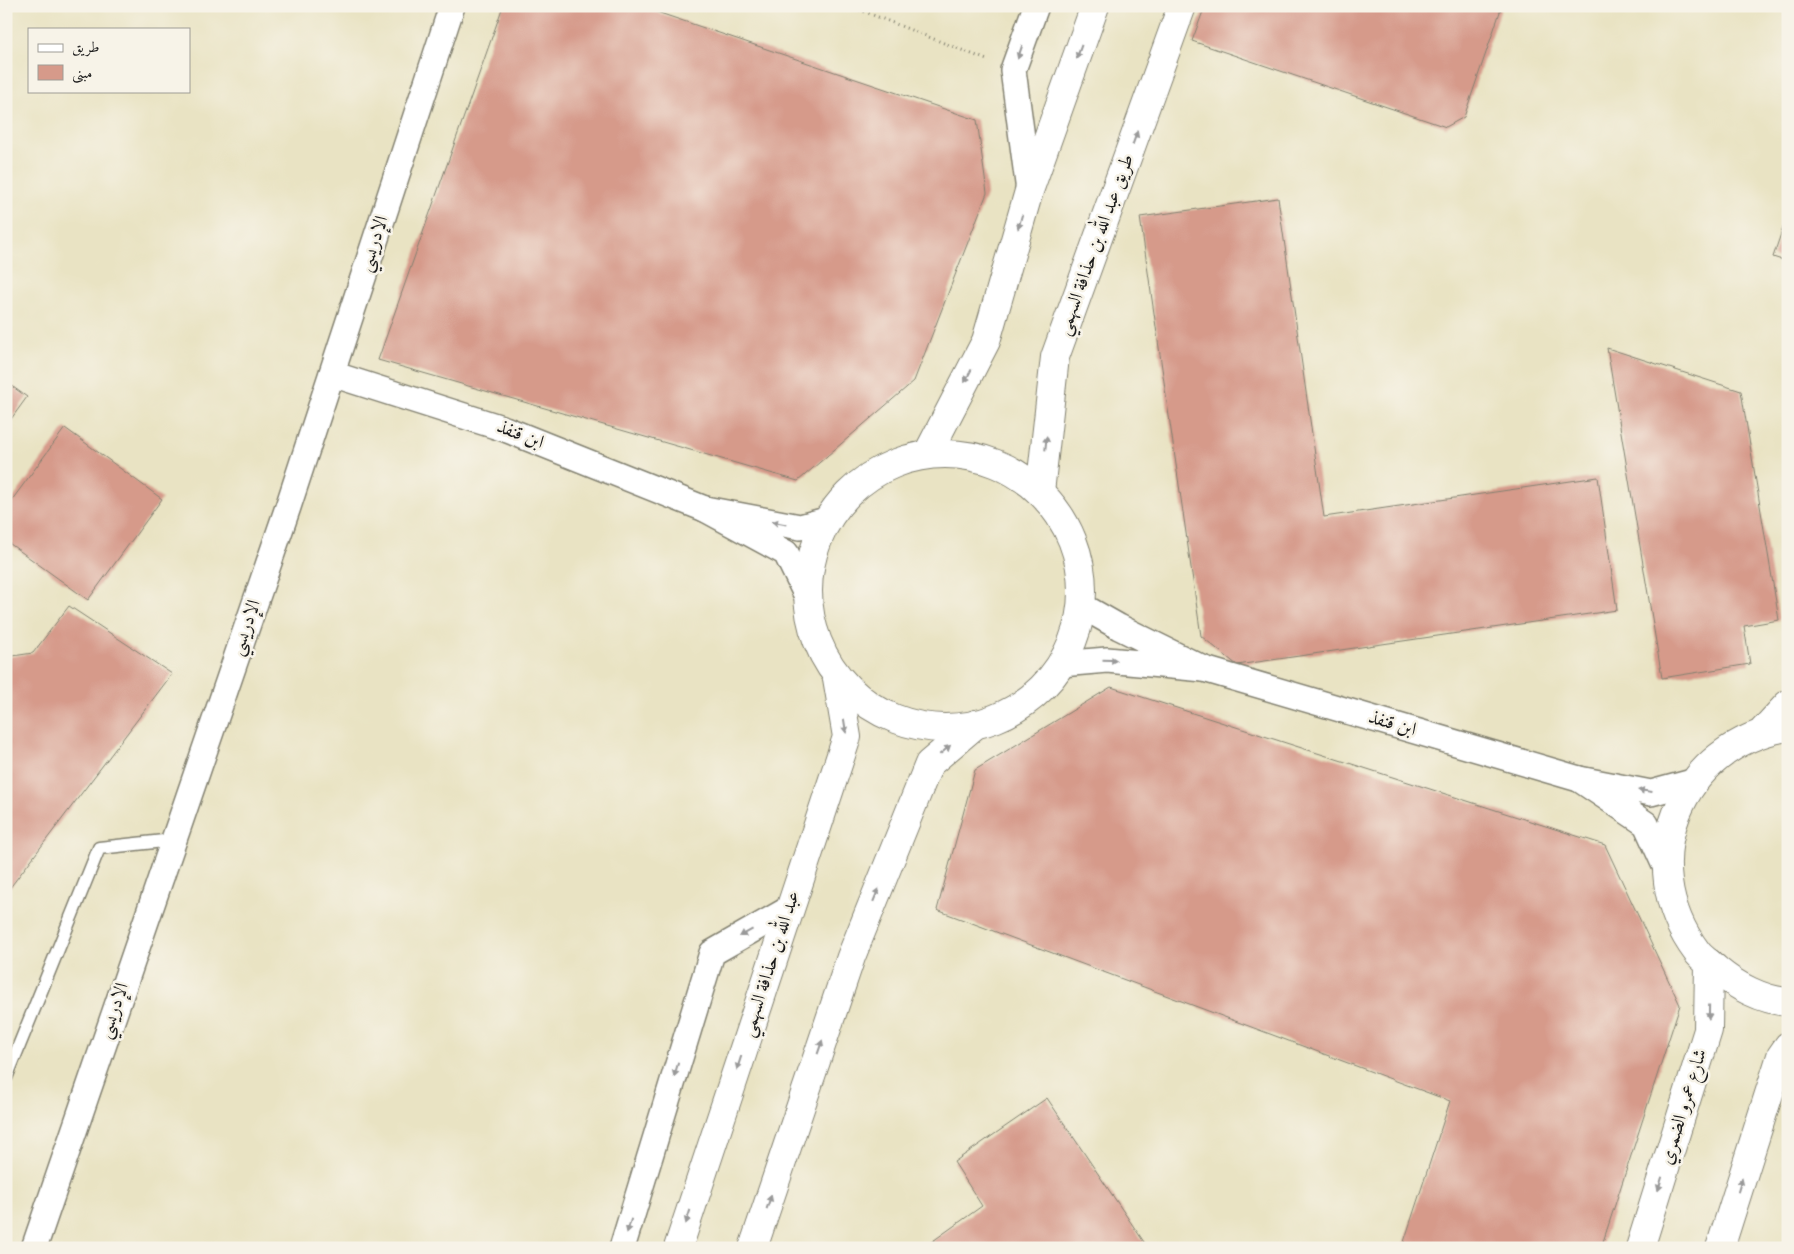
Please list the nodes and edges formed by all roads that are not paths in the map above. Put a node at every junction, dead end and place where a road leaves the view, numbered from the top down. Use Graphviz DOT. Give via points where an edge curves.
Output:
graph roads {
  1 [pos="452,6"];
  2 [pos="1036,6"];
  3 [pos="1095,6"];
  4 [pos="1182,6"];
  5 [pos="1029,191"];
  6 [pos="332,374"];
  7 [pos="927,455"];
  8 [pos="1040,492"];
  9 [pos="705,509"];
  10 [pos="826,520"];
  11 [pos="807,596"];
  12 [pos="1082,606"];
  13 [pos="1061,664"];
  14 [pos="1204,669"];
  15 [pos="837,678"];
  16 [pos="1788,704"];
  17 [pos="976,724"];
  18 [pos="1776,728"];
  19 [pos="1579,779"];
  20 [pos="1692,782"];
  21 [pos="173,840"];
  22 [pos="1666,868"];
  23 [pos="789,909"];
  24 [pos="1709,963"];
  25 [pos="1788,1002"];
  26 [pos="1788,1046"];
  27 [pos="6,1078"];
  28 [pos="1732,1210"];
  29 [pos="34,1248"];
  30 [pos="622,1248"];
  31 [pos="678,1248"];
  32 [pos="753,1248"];
  33 [pos="1640,1248"];
  34 [pos="1720,1248"];
  35 [pos="1731,1248"];
  1 -- 6 [label="street, الإدريسي"];
  2 -- 5 [label="street, one-way" via="1014,70"];
  3 -- 5 [label="street, one-way"];
  8 -- 4 [label="street, طريق عبد الله بن حذافة السهمي, one-way" via="1055,357"];
  5 -- 7 [label="street, one-way" via="986,342"];
  6 -- 9 [label="street, ابن قنفذ" via="506,429"];
  6 -- 21 [label="street, الإدريسي"];
  7 -- 8 [label="street" via="958,454 987,460 1016,473"];
  7 -- 10 [label="street" via="887,466 852,488"];
  8 -- 12 [label="street" via="1066,525 1080,564"];
  10 -- 9 [label="street, one-way" via="800,527"];
  9 -- 11 [label="street" via="786,553"];
  10 -- 11 [label="street" via="811,557"];
  11 -- 15 [label="street" via="815,639"];
  12 -- 13 [label="street" via="1075,636"];
  12 -- 14 [label="street"];
  13 -- 14 [label="street, one-way" via="1107,660"];
  13 -- 17 [label="street" via="1038,692 1009,712"];
  14 -- 19 [label="street, ابن قنفذ"];
  15 -- 17 [label="street" via="865,704 900,721 937,728"];
  15 -- 23 [label="street, عبد الله بن حذافة السهمي, one-way" via="847,737"];
  16 -- 18 [label="street"];
  32 -- 17 [label="street, one-way" via="850,957 928,764"];
  18 -- 20 [label="street" via="1724,750"];
  20 -- 19 [label="street, one-way" via="1651,793"];
  19 -- 22 [label="street" via="1646,824"];
  20 -- 22 [label="street" via="1672,822"];
  21 -- 27 [label="lane" via="99,848"];
  21 -- 29 [label="street, الإدريسي"];
  22 -- 24 [label="street" via="1675,912 1698,953"];
  23 -- 30 [label="street, one-way" via="712,952"];
  23 -- 31 [label="street, عبد الله بن حذافة السهمي, one-way"];
  24 -- 25 [label="street" via="1732,983 1774,1001"];
  24 -- 33 [label="street, شارع عمرو الضمري, one-way" via="1708,1030"];
  28 -- 26 [label="street, one-way" via="1781,1056"];
  28 -- 34 [label="street"];
  28 -- 35 [label="street"];
}
